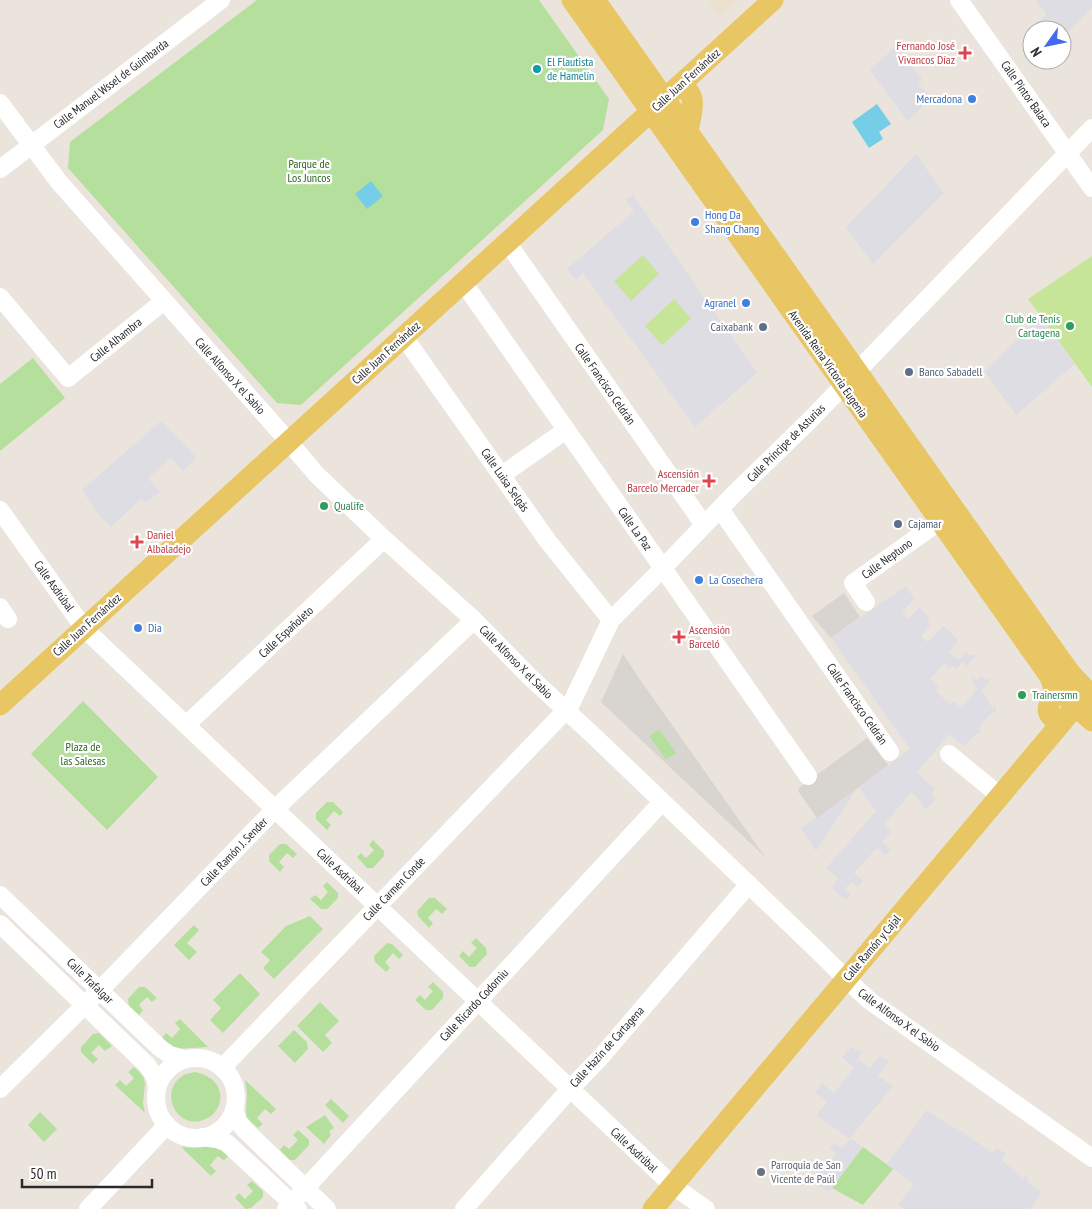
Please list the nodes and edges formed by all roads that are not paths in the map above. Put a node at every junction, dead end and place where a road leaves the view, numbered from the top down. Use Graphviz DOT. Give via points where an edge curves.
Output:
graph roads {
  1 [pos="222,0"];
  2 [pos="572,0"];
  3 [pos="595,0"];
  4 [pos="773,0"];
  5 [pos="959,0"];
  6 [pos="665,99"];
  7 [pos="0,103"];
  8 [pos="1092,128"];
  9 [pos="32,145"];
  10 [pos="1068,154"];
  11 [pos="0,169"];
  12 [pos="1092,188"];
  13 [pos="507,242"];
  14 [pos="463,282"];
  15 [pos="0,298"];
  16 [pos="164,301"];
  17 [pos="404,337"];
  18 [pos="850,379"];
  19 [pos="566,430"];
  20 [pos="289,442"];
  21 [pos="502,476"];
  22 [pos="720,509"];
  23 [pos="0,510"];
  24 [pos="940,521"];
  25 [pos="704,525"];
  26 [pos="6,533"];
  27 [pos="384,539"];
  28 [pos="663,568"];
  29 [pos="866,602"];
  30 [pos="474,620"];
  31 [pos="611,620"];
  32 [pos="84,628"];
  33 [pos="1082,700"];
  34 [pos="0,705"];
  35 [pos="566,710"];
  36 [pos="1092,721"];
  37 [pos="186,725"];
  38 [pos="890,752"];
  39 [pos="949,754"];
  40 [pos="808,776"];
  41 [pos="1000,796"];
  42 [pos="662,802"];
  43 [pos="275,809"];
  44 [pos="749,884"];
  45 [pos="0,895"];
  46 [pos="378,906"];
  47 [pos="0,924"];
  48 [pos="846,979"];
  49 [pos="100,990"];
  50 [pos="478,1001"];
  51 [pos="84,1005"];
  52 [pos="184,1059"];
  53 [pos="222,1068"];
  54 [pos="157,1088"];
  55 [pos="0,1089"];
  56 [pos="570,1089"];
  57 [pos="234,1109"];
  58 [pos="167,1125"];
  59 [pos="202,1137"];
  60 [pos="1092,1158"];
  61 [pos="672,1186"];
  62 [pos="305,1188"];
  63 [pos="292,1207"];
  64 [pos="88,1209"];
  65 [pos="327,1209"];
  66 [pos="464,1209"];
  67 [pos="653,1209"];
  68 [pos="706,1209"];
  1 -- 9 [label="street, Calle Manuel Wssel de Guimbarda"];
  2 -- 6 [label="main road, Avenida Reina Victoria Eugenia"];
  3 -- 6 [label="main road, Avenida Reina Victoria Eugenia"];
  4 -- 6 [label="main road, Calle Juan Fernández"];
  5 -- 10 [label="street, Calle Pintor Balaca"];
  6 -- 13 [label="main road, Calle Juan Fernández"];
  6 -- 18 [label="main road, Avenida Reina Victoria Eugenia"];
  6 -- 18 [label="main road, Avenida Reina Victoria Eugenia"];
  7 -- 9 [label="street, Calle Alfonso X el Sabio"];
  8 -- 10 [label="street, Calle Príncipe de Asturias"];
  9 -- 11 [label="street, Calle Manuel Wssel de Guimbarda"];
  9 -- 16 [label="street, Calle Alfonso X el Sabio" via="59,182"];
  10 -- 12 [label="street, Calle Pintor Balaca"];
  10 -- 18 [label="street, Calle Príncipe de Asturias"];
  13 -- 14 [label="main road, Calle Juan Fernández"];
  13 -- 25 [label="street, Calle Francisco Celdrán"];
  14 -- 17 [label="main road, Calle Juan Fernández"];
  14 -- 19 [label="street, Calle La Paz"];
  15 -- 16 [label="street, Calle Alhambra" via="68,378"];
  16 -- 20 [label="street, Calle Alfonso X el Sabio"];
  17 -- 20 [label="main road, Calle Juan Fernández"];
  17 -- 21 [label="street, Calle Luisa Selgás"];
  18 -- 22 [label="street, Calle Príncipe de Asturias"];
  18 -- 24 [label="main road, Avenida Reina Victoria Eugenia"];
  18 -- 33 [label="main road, Avenida Reina Victoria Eugenia" via="1072,674"];
  19 -- 21 [label="street"];
  19 -- 28 [label="street, Calle La Paz"];
  20 -- 27 [label="street, Calle Alfonso X el Sabio" via="316,474"];
  20 -- 32 [label="main road, Calle Juan Fernández"];
  21 -- 31 [label="street, Calle Luisa Selgás" via="547,540"];
  22 -- 25 [label="street, Calle Príncipe de Asturias"];
  22 -- 38 [label="street, Calle Francisco Celdrán"];
  23 -- 26 [label="street, Calle Asdrúbal"];
  24 -- 29 [label="street, Calle Neptuno" via="853,583"];
  24 -- 33 [label="main road, Avenida Reina Victoria Eugenia" via="1050,677 1054,691 1048,710 1051,717 1058,721"];
  25 -- 28 [label="street, Calle Príncipe de Asturias"];
  26 -- 32 [label="street, Calle Asdrúbal"];
  27 -- 30 [label="street, Calle Alfonso X el Sabio"];
  27 -- 37 [label="street, Calle Españoleto"];
  28 -- 31 [label="street, Calle Príncipe de Asturias"];
  28 -- 40 [label="street, Calle La Paz"];
  30 -- 35 [label="street, Calle Alfonso X el Sabio"];
  30 -- 43 [label="street, Calle Ramón J. Sender"];
  31 -- 35 [label="street, Calle Príncipe de Asturias"];
  32 -- 34 [label="main road, Calle Juan Fernández"];
  32 -- 37 [label="street, Calle Asdrúbal"];
  33 -- 36 [label="main road, Avenida Reina Victoria Eugenia"];
  33 -- 41 [label="main road, Calle Ramón y Cajal"];
  35 -- 42 [label="street, Calle Alfonso X el Sabio"];
  35 -- 46 [label="street, Calle Carmen Conde"];
  37 -- 43 [label="street, Calle Asdrúbal"];
  39 -- 41 [label="street"];
  41 -- 48 [label="main road, Calle Ramón y Cajal"];
  42 -- 44 [label="street, Calle Alfonso X el Sabio"];
  42 -- 50 [label="street, Calle Ricardo Codorniu"];
  43 -- 46 [label="street, Calle Asdrúbal"];
  43 -- 49 [label="street, Calle Ramón J. Sender"];
  44 -- 48 [label="street, Calle Alfonso X el Sabio"];
  44 -- 56 [label="street, Calle Hazin de Cartagena"];
  45 -- 49 [label="street, Calle Trafalgar"];
  46 -- 50 [label="street, Calle Asdrúbal"];
  46 -- 53 [label="street, Calle Carmen Conde"];
  47 -- 51 [label="street, Calle Trafalgar"];
  48 -- 60 [label="street, Calle Alfonso X el Sabio" via="870,1000"];
  48 -- 61 [label="main road, Calle Ramón y Cajal"];
  49 -- 51 [label="street, Calle Ramón J. Sender"];
  49 -- 52 [label="street, Calle Trafalgar" via="160,1048"];
  50 -- 56 [label="street, Calle Asdrúbal"];
  50 -- 62 [label="street, Calle Ricardo Codorniu"];
  51 -- 54 [label="street, Calle Trafalgar" via="147,1065 155,1077"];
  51 -- 55 [label="street, Calle Ramón J. Sender"];
  52 -- 53 [label="street" via="204,1059"];
  52 -- 54 [label="street" via="162,1075"];
  53 -- 57 [label="street" via="236,1095"];
  54 -- 58 [label="street" via="158,1111"];
  56 -- 61 [label="street, Calle Asdrúbal"];
  56 -- 66 [label="street, Calle Hazin de Cartagena"];
  57 -- 59 [label="street" via="222,1128"];
  57 -- 62 [label="street" via="241,1126"];
  58 -- 59 [label="street" via="182,1135"];
  58 -- 64 [label="street"];
  59 -- 63 [label="street" via="217,1138 227,1143"];
  61 -- 67 [label="main road, Calle Ramón y Cajal"];
  61 -- 68 [label="street, Calle Asdrúbal"];
  62 -- 63 [label="street, Calle Ricardo Codorniu"];
  62 -- 65 [label="street"];
}
